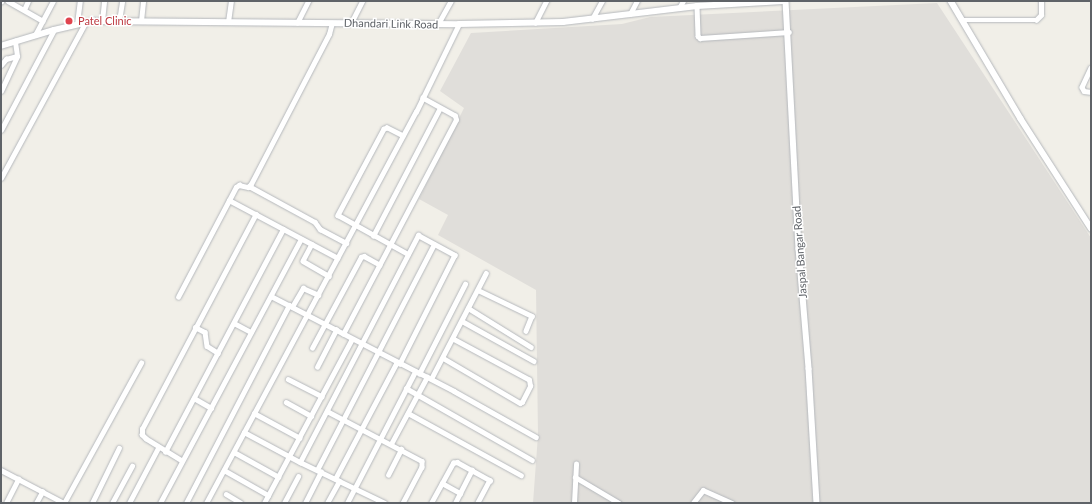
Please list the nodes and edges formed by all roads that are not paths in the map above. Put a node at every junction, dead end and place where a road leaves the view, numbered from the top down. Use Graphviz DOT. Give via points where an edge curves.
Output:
graph roads {
  1 [pos="8,1"];
  2 [pos="28,1"];
  3 [pos="53,1"];
  4 [pos="80,1"];
  5 [pos="104,1"];
  6 [pos="122,1"];
  7 [pos="143,1"];
  8 [pos="231,1"];
  9 [pos="308,1"];
  10 [pos="362,1"];
  11 [pos="451,1"];
  12 [pos="546,1"];
  13 [pos="602,1"];
  14 [pos="637,1"];
  15 [pos="683,1"];
  16 [pos="785,1"];
  17 [pos="950,1"];
  18 [pos="1041,1"];
  19 [pos="751,2"];
  20 [pos="697,6"];
  21 [pos="679,8"];
  22 [pos="24,10"];
  23 [pos="630,14"];
  24 [pos="592,18"];
  25 [pos="962,20"];
  26 [pos="43,21"];
  27 [pos="102,21"];
  28 [pos="119,21"];
  29 [pos="141,21"];
  30 [pos="228,22"];
  31 [pos="84,23"];
  32 [pos="297,23"];
  33 [pos="332,23"];
  34 [pos="351,23"];
  35 [pos="535,23"];
  36 [pos="77,24"];
  37 [pos="438,24"];
  38 [pos="459,24"];
  39 [pos="54,30"];
  40 [pos="789,32"];
  41 [pos="35,35"];
  42 [pos="15,41"];
  43 [pos="1,46"];
  44 [pos="17,56"];
  45 [pos="1,65"];
  46 [pos="1091,68"];
  47 [pos="1,91"];
  48 [pos="1091,92"];
  49 [pos="423,98"];
  50 [pos="440,108"];
  51 [pos="1,130"];
  52 [pos="403,136"];
  53 [pos="1,178"];
  54 [pos="249,186"];
  55 [pos="229,200"];
  56 [pos="256,214"];
  57 [pos="356,226"];
  58 [pos="1091,228"];
  59 [pos="283,229"];
  60 [pos="373,236"];
  61 [pos="301,238"];
  62 [pos="346,243"];
  63 [pos="312,244"];
  64 [pos="434,244"];
  65 [pos="391,245"];
  66 [pos="408,254"];
  67 [pos="338,258"];
  68 [pos="380,265"];
  69 [pos="486,273"];
  70 [pos="329,276"];
  71 [pos="465,284"];
  72 [pos="478,290"];
  73 [pos="318,295"];
  74 [pos="271,296"];
  75 [pos="178,297"];
  76 [pos="290,306"];
  77 [pos="468,308"];
  78 [pos="308,315"];
  79 [pos="462,321"];
  80 [pos="234,323"];
  81 [pos="324,324"];
  82 [pos="195,327"];
  83 [pos="336,330"];
  84 [pos="526,331"];
  85 [pos="251,332"];
  86 [pos="343,334"];
  87 [pos="352,339"];
  88 [pos="452,339"];
  89 [pos="362,344"];
  90 [pos="531,347"];
  91 [pos="312,348"];
  92 [pos="218,353"];
  93 [pos="380,353"];
  94 [pos="443,358"];
  95 [pos="534,361"];
  96 [pos="141,363"];
  97 [pos="398,363"];
  98 [pos="317,366"];
  99 [pos="417,373"];
  100 [pos="429,378"];
  101 [pos="288,379"];
  102 [pos="406,388"];
  103 [pos="418,395"];
  104 [pos="322,396"];
  105 [pos="194,398"];
  106 [pos="286,402"];
  107 [pos="211,408"];
  108 [pos="327,411"];
  109 [pos="254,413"];
  110 [pos="408,413"];
  111 [pos="311,416"];
  112 [pos="344,420"];
  113 [pos="361,429"];
  114 [pos="244,432"];
  115 [pos="536,437"];
  116 [pos="300,438"];
  117 [pos="379,438"];
  118 [pos="391,444"];
  119 [pos="119,448"];
  120 [pos="158,448"];
  121 [pos="401,449"];
  122 [pos="165,452"];
  123 [pos="234,452"];
  124 [pos="290,456"];
  125 [pos="532,460"];
  126 [pos="182,461"];
  127 [pos="300,462"];
  128 [pos="576,464"];
  129 [pos="132,466"];
  130 [pos="1,470"];
  131 [pos="224,470"];
  132 [pos="472,470"];
  133 [pos="319,471"];
  134 [pos="388,475"];
  135 [pos="521,475"];
  136 [pos="279,477"];
  137 [pos="298,477"];
  138 [pos="575,477"];
  139 [pos="18,479"];
  140 [pos="337,480"];
  141 [pos="442,483"];
  142 [pos="354,488"];
  143 [pos="42,492"];
  144 [pos="460,493"];
  145 [pos="226,494"];
  146 [pos="268,495"];
  147 [pos="6,503"];
  148 [pos="36,503"];
  149 [pos="64,503"];
  150 [pos="92,503"];
  151 [pos="112,503"];
  152 [pos="129,503"];
  153 [pos="160,503"];
  154 [pos="186,503"];
  155 [pos="206,503"];
  156 [pos="241,503"];
  157 [pos="264,503"];
  158 [pos="284,503"];
  159 [pos="305,503"];
  160 [pos="328,503"];
  161 [pos="347,503"];
  162 [pos="385,503"];
  163 [pos="403,503"];
  164 [pos="431,503"];
  165 [pos="455,503"];
  166 [pos="478,503"];
  167 [pos="574,503"];
  168 [pos="619,503"];
  169 [pos="694,503"];
  170 [pos="732,503"];
  171 [pos="817,503"];
  1 -- 22 [label="street"];
  2 -- 22 [label="street"];
  3 -- 26 [label="street"];
  4 -- 36 [label="street"];
  5 -- 27 [label="street"];
  6 -- 28 [label="street"];
  7 -- 29 [label="street"];
  8 -- 30 [label="street"];
  9 -- 32 [label="street"];
  10 -- 34 [label="street"];
  11 -- 37 [label="street"];
  12 -- 35 [label="street"];
  13 -- 24 [label="street"];
  14 -- 23 [label="street"];
  15 -- 21 [label="street"];
  16 -- 19 [label="street, Dhandari Link Road"];
  16 -- 40 [label="street, Jaspal Bangar Road"];
  17 -- 25 [label="street"];
  18 -- 25 [label="street" via="1040,15 1036,20"];
  19 -- 20 [label="street, Dhandari Link Road"];
  20 -- 21 [label="street, Dhandari Link Road"];
  20 -- 40 [label="street" via="700,38"];
  21 -- 23 [label="street, Dhandari Link Road"];
  22 -- 26 [label="street"];
  23 -- 24 [label="street, Dhandari Link Road"];
  24 -- 35 [label="street, Dhandari Link Road"];
  25 -- 58 [label="street" via="1021,119"];
  26 -- 41 [label="street"];
  27 -- 28 [label="street, Dhandari Link Road"];
  27 -- 31 [label="street, Dhandari Link Road"];
  28 -- 29 [label="street, Dhandari Link Road"];
  29 -- 30 [label="street, Dhandari Link Road"];
  30 -- 32 [label="street, Dhandari Link Road"];
  31 -- 36 [label="street, Dhandari Link Road"];
  31 -- 53 [label="street"];
  32 -- 33 [label="street, Dhandari Link Road"];
  33 -- 34 [label="street, Dhandari Link Road"];
  33 -- 54 [label="street" via="329,34"];
  34 -- 37 [label="street, Dhandari Link Road"];
  35 -- 38 [label="street, Dhandari Link Road"];
  36 -- 39 [label="street, Dhandari Link Road"];
  37 -- 38 [label="street, Dhandari Link Road"];
  38 -- 49 [label="street"];
  39 -- 41 [label="street, Dhandari Link Road"];
  39 -- 51 [label="street"];
  40 -- 171 [label="street, Jaspal Bangar Road" via="799,249"];
  41 -- 42 [label="street, Dhandari Link Road"];
  42 -- 43 [label="street, Dhandari Link Road"];
  42 -- 44 [label="street"];
  44 -- 45 [label="street" via="6,59"];
  44 -- 47 [label="street"];
  46 -- 48 [label="street" via="1082,87 1084,91"];
  49 -- 50 [label="street"];
  49 -- 52 [label="street"];
  50 -- 60 [label="street"];
  50 -- 65 [label="street" via="455,116 456,120"];
  52 -- 57 [label="street"];
  52 -- 57 [label="street" via="388,128 384,129 338,215"];
  54 -- 55 [label="street" via="237,186"];
  54 -- 62 [label="street" via="315,222 318,228"];
  55 -- 56 [label="street"];
  55 -- 75 [label="street"];
  56 -- 59 [label="street"];
  56 -- 82 [label="street"];
  57 -- 60 [label="street"];
  57 -- 62 [label="street"];
  59 -- 61 [label="street"];
  59 -- 80 [label="street"];
  60 -- 65 [label="street"];
  61 -- 63 [label="street"];
  61 -- 74 [label="street"];
  62 -- 67 [label="street"];
  63 -- 67 [label="street"];
  63 -- 70 [label="street" via="303,261"];
  64 -- 66 [label="street" via="418,235"];
  64 -- 93 [label="street"];
  64 -- 97 [label="street" via="455,255"];
  65 -- 66 [label="street"];
  65 -- 68 [label="street"];
  66 -- 89 [label="street"];
  67 -- 70 [label="street"];
  68 -- 81 [label="street" via="362,256"];
  68 -- 86 [label="street"];
  69 -- 72 [label="street"];
  70 -- 73 [label="street"];
  71 -- 99 [label="street"];
  72 -- 77 [label="street"];
  72 -- 84 [label="street" via="532,316"];
  73 -- 76 [label="street" via="303,288"];
  73 -- 78 [label="street"];
  74 -- 76 [label="street"];
  74 -- 85 [label="street"];
  76 -- 78 [label="street"];
  76 -- 154 [label="street"];
  77 -- 79 [label="street"];
  77 -- 90 [label="street"];
  78 -- 81 [label="street"];
  78 -- 109 [label="street"];
  79 -- 88 [label="street"];
  79 -- 95 [label="street"];
  80 -- 85 [label="street"];
  80 -- 92 [label="street"];
  81 -- 83 [label="street"];
  81 -- 91 [label="street"];
  82 -- 92 [label="street" via="205,332 207,346"];
  82 -- 120 [label="street" via="142,429 142,435"];
  83 -- 86 [label="street"];
  83 -- 98 [label="street"];
  85 -- 107 [label="street"];
  86 -- 87 [label="street"];
  87 -- 89 [label="street"];
  87 -- 104 [label="street"];
  88 -- 94 [label="street"];
  88 -- 94 [label="street" via="529,380 530,386 520,403"];
  89 -- 93 [label="street"];
  89 -- 108 [label="street"];
  92 -- 105 [label="street"];
  93 -- 97 [label="street"];
  93 -- 112 [label="street"];
  94 -- 100 [label="street"];
  96 -- 149 [label="street"];
  97 -- 99 [label="street"];
  97 -- 113 [label="street"];
  99 -- 100 [label="street"];
  99 -- 102 [label="street"];
  100 -- 103 [label="street"];
  100 -- 115 [label="street"];
  101 -- 104 [label="street"];
  102 -- 103 [label="street"];
  102 -- 117 [label="street"];
  103 -- 110 [label="street"];
  103 -- 125 [label="street"];
  104 -- 111 [label="street"];
  105 -- 107 [label="street"];
  105 -- 122 [label="street"];
  106 -- 111 [label="street"];
  107 -- 126 [label="street"];
  108 -- 112 [label="street"];
  108 -- 127 [label="street"];
  109 -- 114 [label="street"];
  109 -- 116 [label="street"];
  110 -- 118 [label="street"];
  110 -- 135 [label="street"];
  111 -- 116 [label="street"];
  112 -- 113 [label="street"];
  112 -- 133 [label="street"];
  113 -- 117 [label="street"];
  113 -- 140 [label="street"];
  114 -- 123 [label="street"];
  114 -- 124 [label="street"];
  116 -- 124 [label="street"];
  117 -- 118 [label="street"];
  117 -- 142 [label="street"];
  118 -- 121 [label="street"];
  119 -- 150 [label="street"];
  120 -- 122 [label="street"];
  120 -- 152 [label="street"];
  121 -- 134 [label="street"];
  121 -- 163 [label="street" via="423,463"];
  122 -- 126 [label="street"];
  123 -- 131 [label="street"];
  123 -- 136 [label="street"];
  124 -- 127 [label="street"];
  124 -- 136 [label="street"];
  126 -- 153 [label="street"];
  127 -- 133 [label="street"];
  128 -- 138 [label="street"];
  129 -- 151 [label="street"];
  130 -- 139 [label="street"];
  131 -- 146 [label="street"];
  131 -- 155 [label="street"];
  132 -- 141 [label="street" via="454,462"];
  132 -- 144 [label="street"];
  132 -- 166 [label="street" via="490,480"];
  133 -- 140 [label="street"];
  133 -- 159 [label="street"];
  136 -- 146 [label="street"];
  137 -- 158 [label="street"];
  138 -- 167 [label="street"];
  138 -- 168 [label="street"];
  139 -- 143 [label="street"];
  139 -- 147 [label="street"];
  140 -- 142 [label="street"];
  140 -- 160 [label="street"];
  141 -- 144 [label="street"];
  141 -- 164 [label="street"];
  142 -- 161 [label="street"];
  142 -- 162 [label="street"];
  143 -- 148 [label="street"];
  143 -- 149 [label="street"];
  144 -- 165 [label="street"];
  145 -- 156 [label="street"];
  146 -- 157 [label="street"];
  169 -- 170 [label="street" via="703,490"];
}
